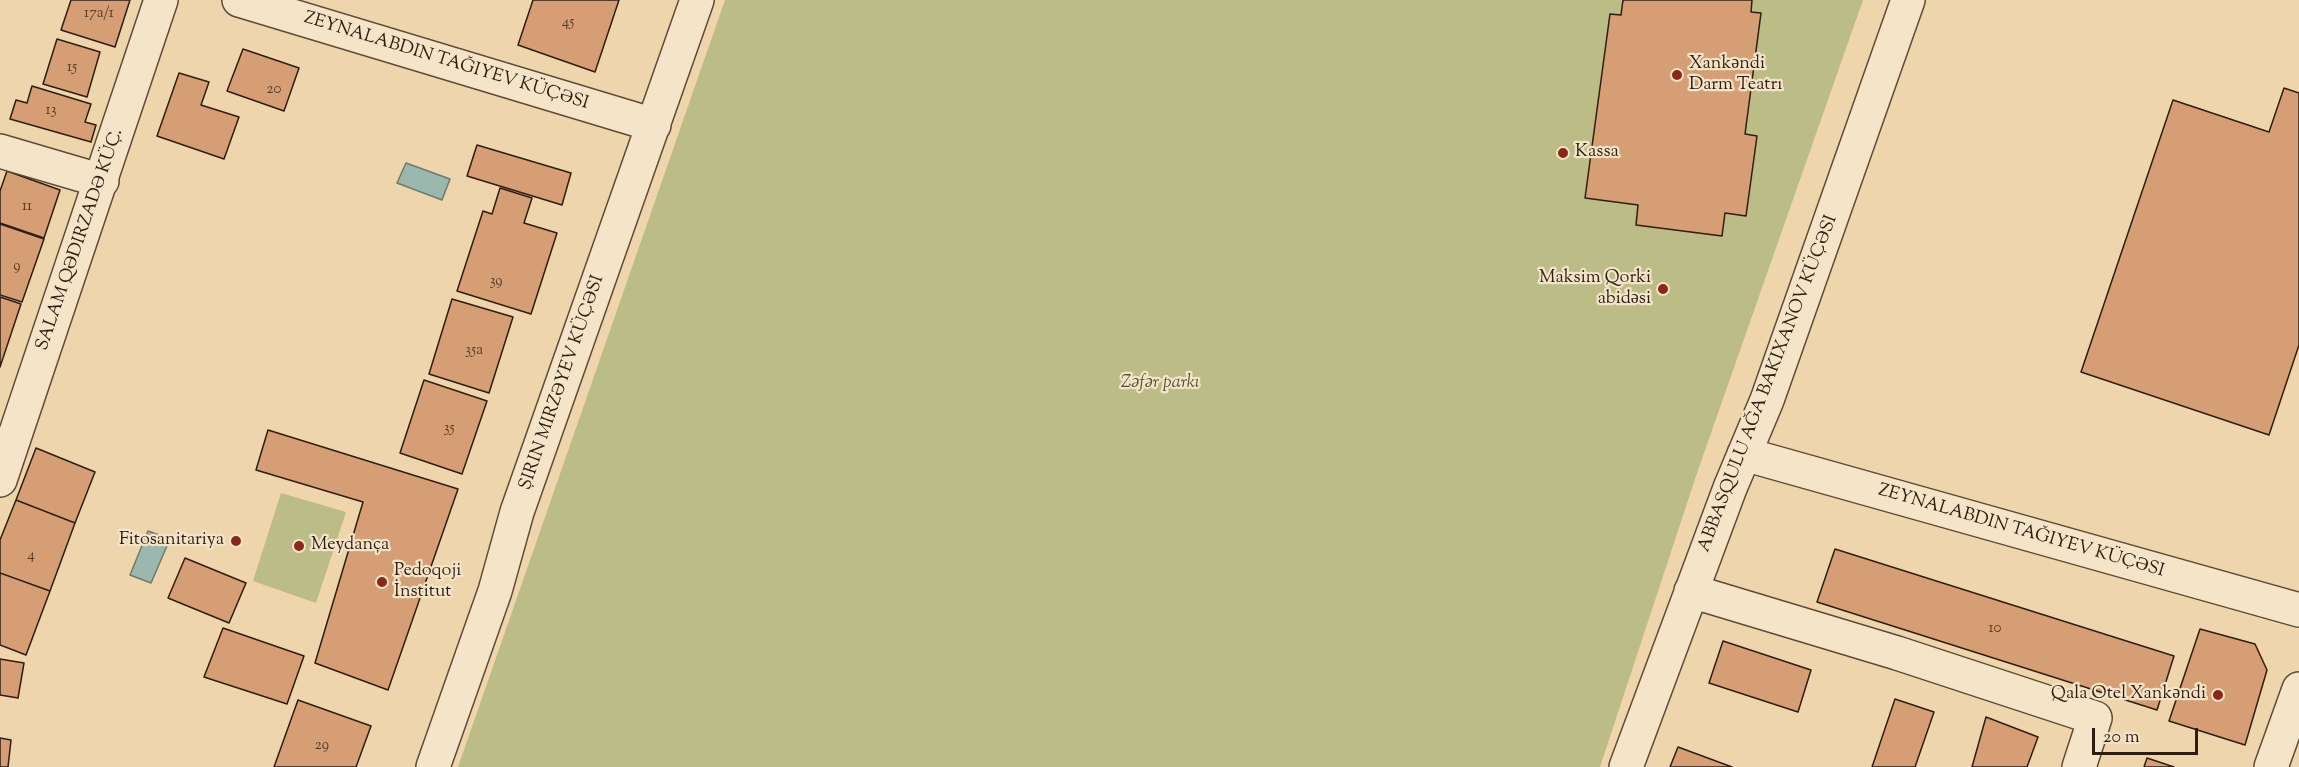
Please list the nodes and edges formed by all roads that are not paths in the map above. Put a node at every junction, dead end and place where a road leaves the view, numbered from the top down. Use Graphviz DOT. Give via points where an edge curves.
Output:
graph roads {
  1 [pos="161,0"];
  2 [pos="239,0"];
  3 [pos="697,0"];
  4 [pos="1908,0"];
  5 [pos="654,125"];
  6 [pos="0,151"];
  7 [pos="102,181"];
  8 [pos="1744,454"];
  9 [pos="0,480"];
  10 [pos="1691,591"];
  11 [pos="2299,610"];
  12 [pos="2299,689"];
  13 [pos="433,767"];
  14 [pos="1626,767"];
  15 [pos="2079,767"];
  16 [pos="2271,767"];
  1 -- 7 [label="street, SALAM QƏDIRZADƏ KÜÇ."];
  2 -- 5 [label="street"];
  3 -- 5 [label="street, ŞIRIN MIRZƏYEV KÜÇƏSI"];
  4 -- 8 [label="street" via="1767,400"];
  5 -- 13 [label="street, ŞIRIN MIRZƏYEV KÜÇƏSI" via="517,512 495,591"];
  6 -- 7 [label="street"];
  7 -- 9 [label="street, SALAM QƏDIRZADƏ KÜÇ."];
  8 -- 10 [label="street"];
  8 -- 11 [label="street"];
  10 -- 14 [label="street"];
  10 -- 15 [label="street" via="2095,718"];
  12 -- 16 [label="street"];
}
